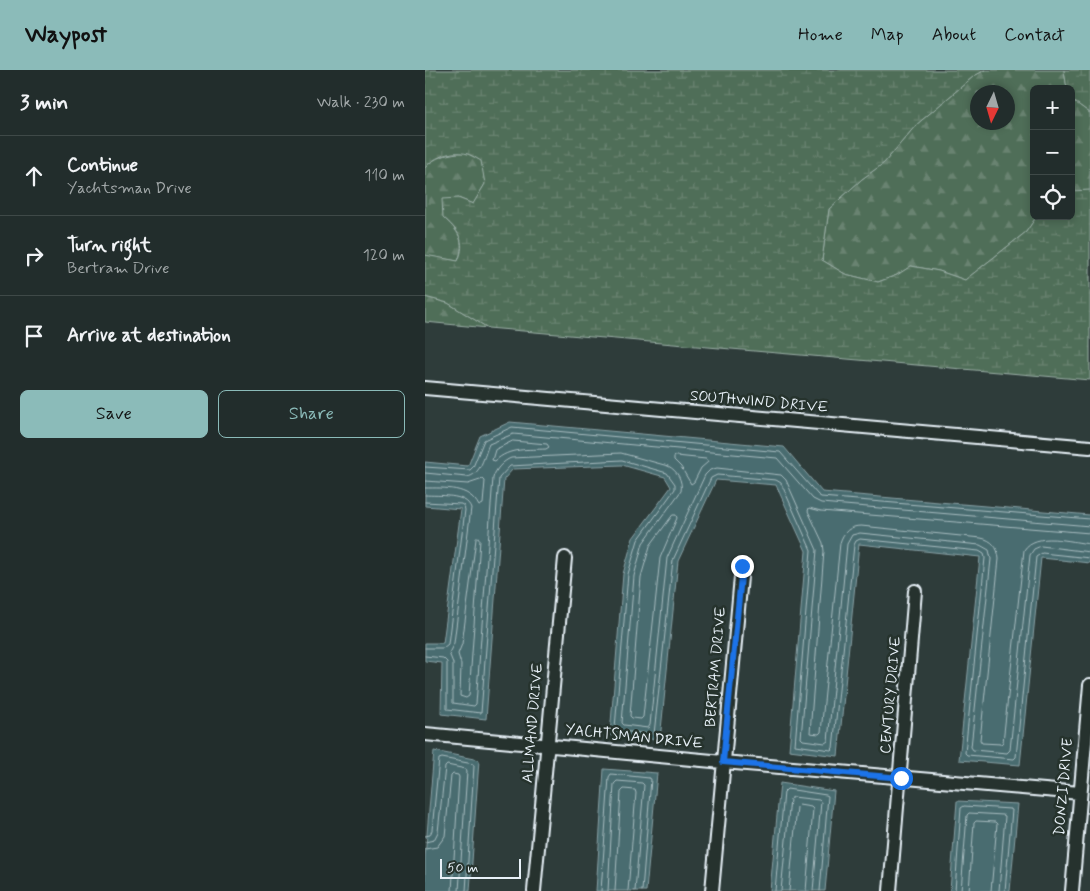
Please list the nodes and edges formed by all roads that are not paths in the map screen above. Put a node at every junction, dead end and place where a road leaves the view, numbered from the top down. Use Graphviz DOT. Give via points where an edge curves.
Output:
graph roads {
  1 [pos="425,388"];
  2 [pos="1090,447"];
  3 [pos="565,558"];
  4 [pos="742,566"];
  5 [pos="915,591"];
  6 [pos="1090,685"];
  7 [pos="425,734"];
  8 [pos="547,745"];
  9 [pos="723,762"];
  10 [pos="901,778"];
  11 [pos="1080,794"];
  12 [pos="534,891"];
  13 [pos="712,891"];
  14 [pos="890,891"];
  15 [pos="1072,891"];
  1 -- 2 [label="street, SOUTHWIND DRIVE"];
  3 -- 8 [label="street, ALLMAND DRIVE"];
  4 -- 9 [label="street, BERTRAM DRIVE"];
  5 -- 10 [label="street, CENTURY DRIVE"];
  6 -- 11 [label="street, DONZI DRIVE"];
  7 -- 8 [label="street, YACHTSMAN DRIVE"];
  8 -- 9 [label="street, YACHTSMAN DRIVE"];
  8 -- 12 [label="street, ALLMAND DRIVE"];
  9 -- 10 [label="street, YACHTSMAN DRIVE"];
  9 -- 13 [label="street, BERTRAM DRIVE"];
  10 -- 11 [label="street, YACHTSMAN DRIVE"];
  10 -- 14 [label="street, CENTURY DRIVE"];
  11 -- 15 [label="street, DONZI DRIVE"];
}
